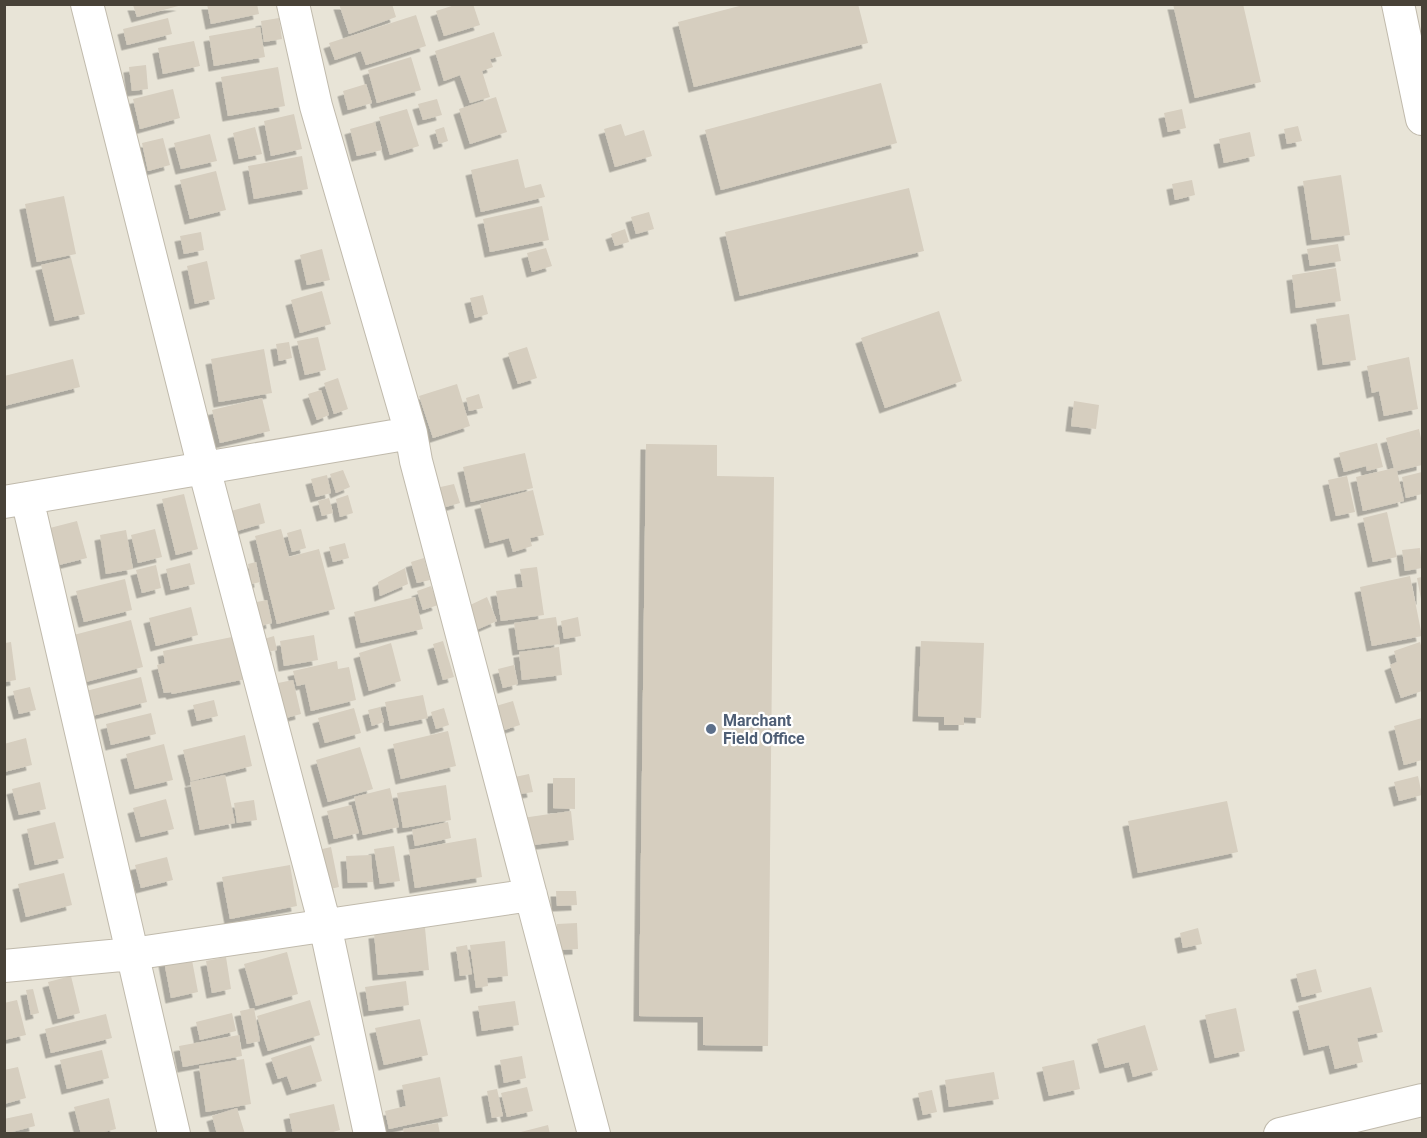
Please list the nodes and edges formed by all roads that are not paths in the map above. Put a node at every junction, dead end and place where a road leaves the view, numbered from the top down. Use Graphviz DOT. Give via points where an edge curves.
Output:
graph roads {
  1 [pos="87,4"];
  2 [pos="293,4"];
  3 [pos="1398,4"];
  4 [pos="1422,119"];
  5 [pos="411,433"];
  6 [pos="204,468"];
  7 [pos="16,500"];
  8 [pos="531,895"];
  9 [pos="325,926"];
  10 [pos="132,954"];
  11 [pos="4,966"];
  12 [pos="1422,1100"];
  13 [pos="174,1134"];
  14 [pos="370,1134"];
  15 [pos="594,1134"];
  16 [pos="1280,1134"];
  1 -- 6 [label="street"];
  2 -- 5 [label="street" via="316,106"];
  3 -- 4 [label="street"];
  5 -- 6 [label="street"];
  5 -- 8 [label="street"];
  6 -- 7 [label="street"];
  6 -- 9 [label="street"];
  7 -- 10 [label="street"];
  8 -- 9 [label="street"];
  8 -- 15 [label="street"];
  9 -- 10 [label="street"];
  9 -- 14 [label="street"];
  10 -- 11 [label="street"];
  10 -- 13 [label="street"];
  12 -- 16 [label="street"];
}
